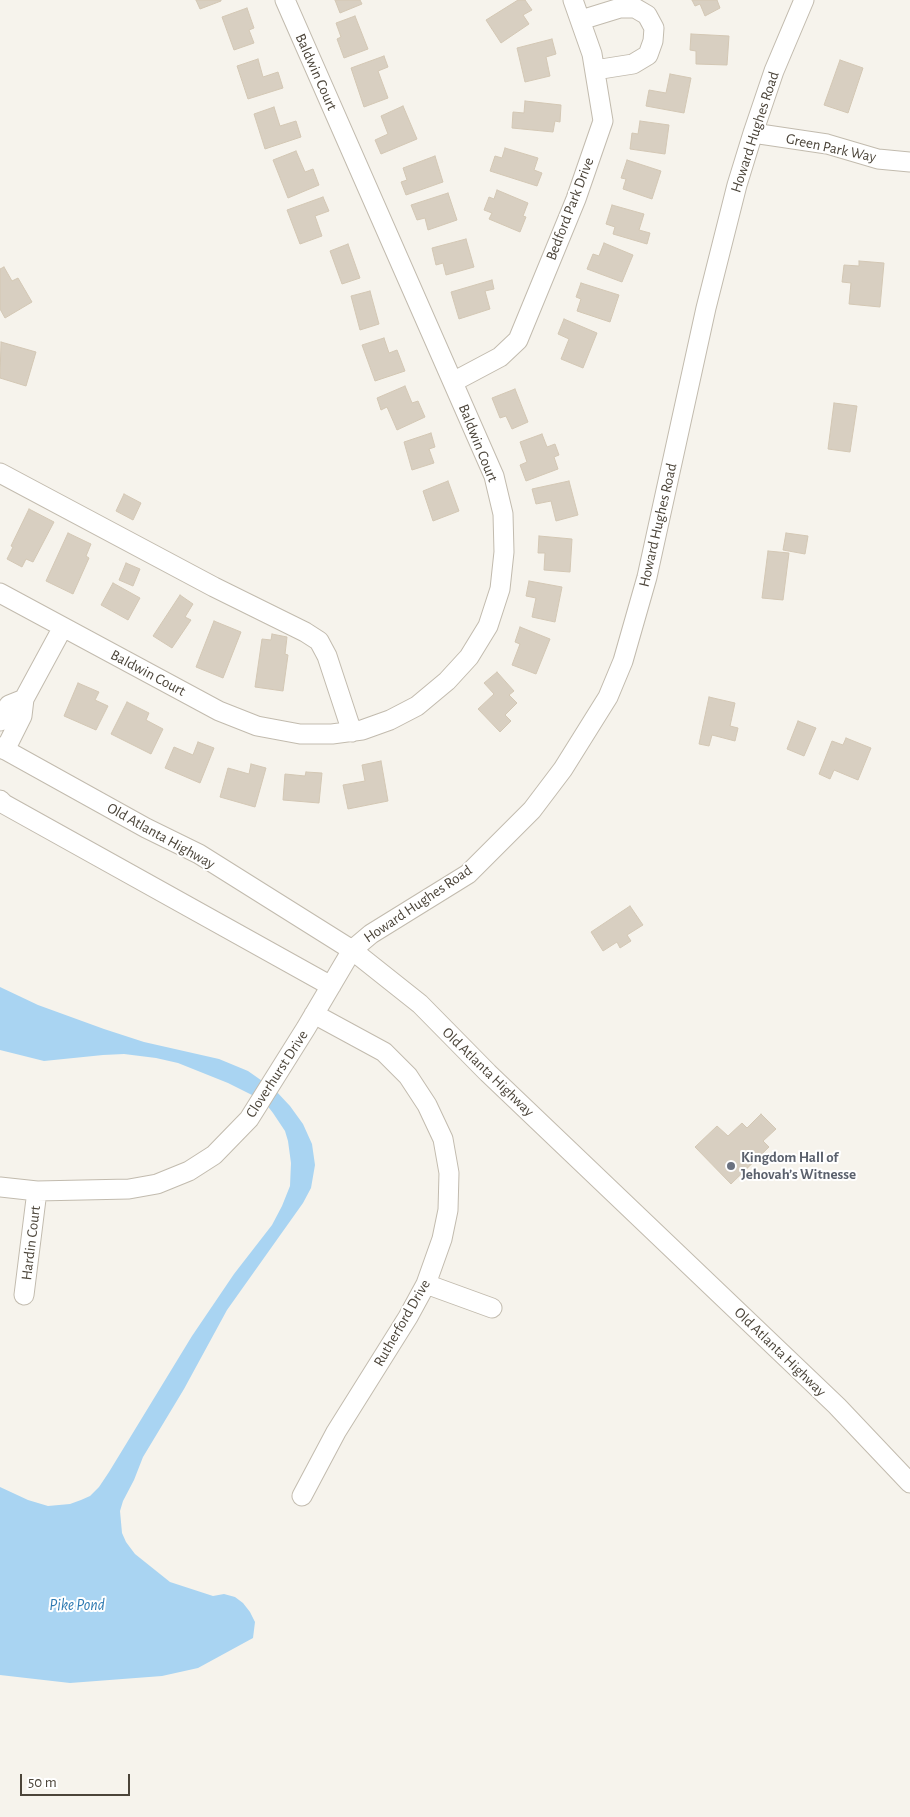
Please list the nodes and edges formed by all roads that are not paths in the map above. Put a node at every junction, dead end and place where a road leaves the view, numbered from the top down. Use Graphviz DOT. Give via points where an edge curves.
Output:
graph roads {
  1 [pos="285,0"];
  2 [pos="573,0"];
  3 [pos="804,0"];
  4 [pos="580,20"];
  5 [pos="595,70"];
  6 [pos="753,133"];
  7 [pos="910,162"];
  8 [pos="453,382"];
  9 [pos="0,473"];
  10 [pos="0,593"];
  11 [pos="63,627"];
  12 [pos="24,699"];
  13 [pos="0,721"];
  14 [pos="352,732"];
  15 [pos="3,748"];
  16 [pos="0,800"];
  17 [pos="352,950"];
  18 [pos="331,986"];
  19 [pos="314,1014"];
  20 [pos="0,1188"];
  21 [pos="37,1191"];
  22 [pos="426,1284"];
  23 [pos="24,1295"];
  24 [pos="492,1308"];
  25 [pos="910,1483"];
  26 [pos="302,1496"];
  1 -- 8 [label="street, Baldwin Court"];
  2 -- 4 [label="street, Bedford Park Drive"];
  3 -- 6 [label="street, Howard Hughes Road" via="774,71"];
  4 -- 5 [label="street, Bedford Park Drive"];
  4 -- 5 [label="street" via="620,8 635,8 647,16 654,28 648,55 633,64"];
  5 -- 8 [label="street, Bedford Park Drive" via="603,120 576,199 518,340 500,357"];
  6 -- 7 [label="street, Green Park Way" via="827,144 878,159"];
  6 -- 17 [label="street, Howard Hughes Road" via="706,308 644,586 608,697 563,769 532,810 502,842 468,874 370,934"];
  8 -- 14 [label="street, Baldwin Court" via="494,476 503,514 504,552 500,589 488,626 469,657 447,681 417,706 390,720"];
  9 -- 14 [label="street" via="319,641"];
  10 -- 11 [label="street, Baldwin Court"];
  11 -- 12 [label="street"];
  11 -- 14 [label="street, Baldwin Court" via="219,711 257,726 300,734"];
  12 -- 13 [label="street" via="9,705"];
  12 -- 15 [label="street" via="22,716"];
  15 -- 17 [label="street, Old Atlanta Highway" via="199,854"];
  16 -- 18 [label="street"];
  17 -- 18 [label="street, Cloverhurst Drive"];
  17 -- 25 [label="street, Old Atlanta Highway" via="420,1004 837,1406"];
  18 -- 19 [label="street, Cloverhurst Drive"];
  19 -- 21 [label="street, Cloverhurst Drive" via="249,1119 214,1155 198,1166 157,1184 129,1189"];
  19 -- 22 [label="street, Rutherford Drive" via="384,1052 408,1076 443,1139 449,1173 448,1210 442,1240"];
  20 -- 21 [label="street, Cloverhurst Drive"];
  21 -- 23 [label="street, Hardin Court"];
  22 -- 24 [label="street"];
  22 -- 26 [label="street, Rutherford Drive" via="336,1432"];
}
